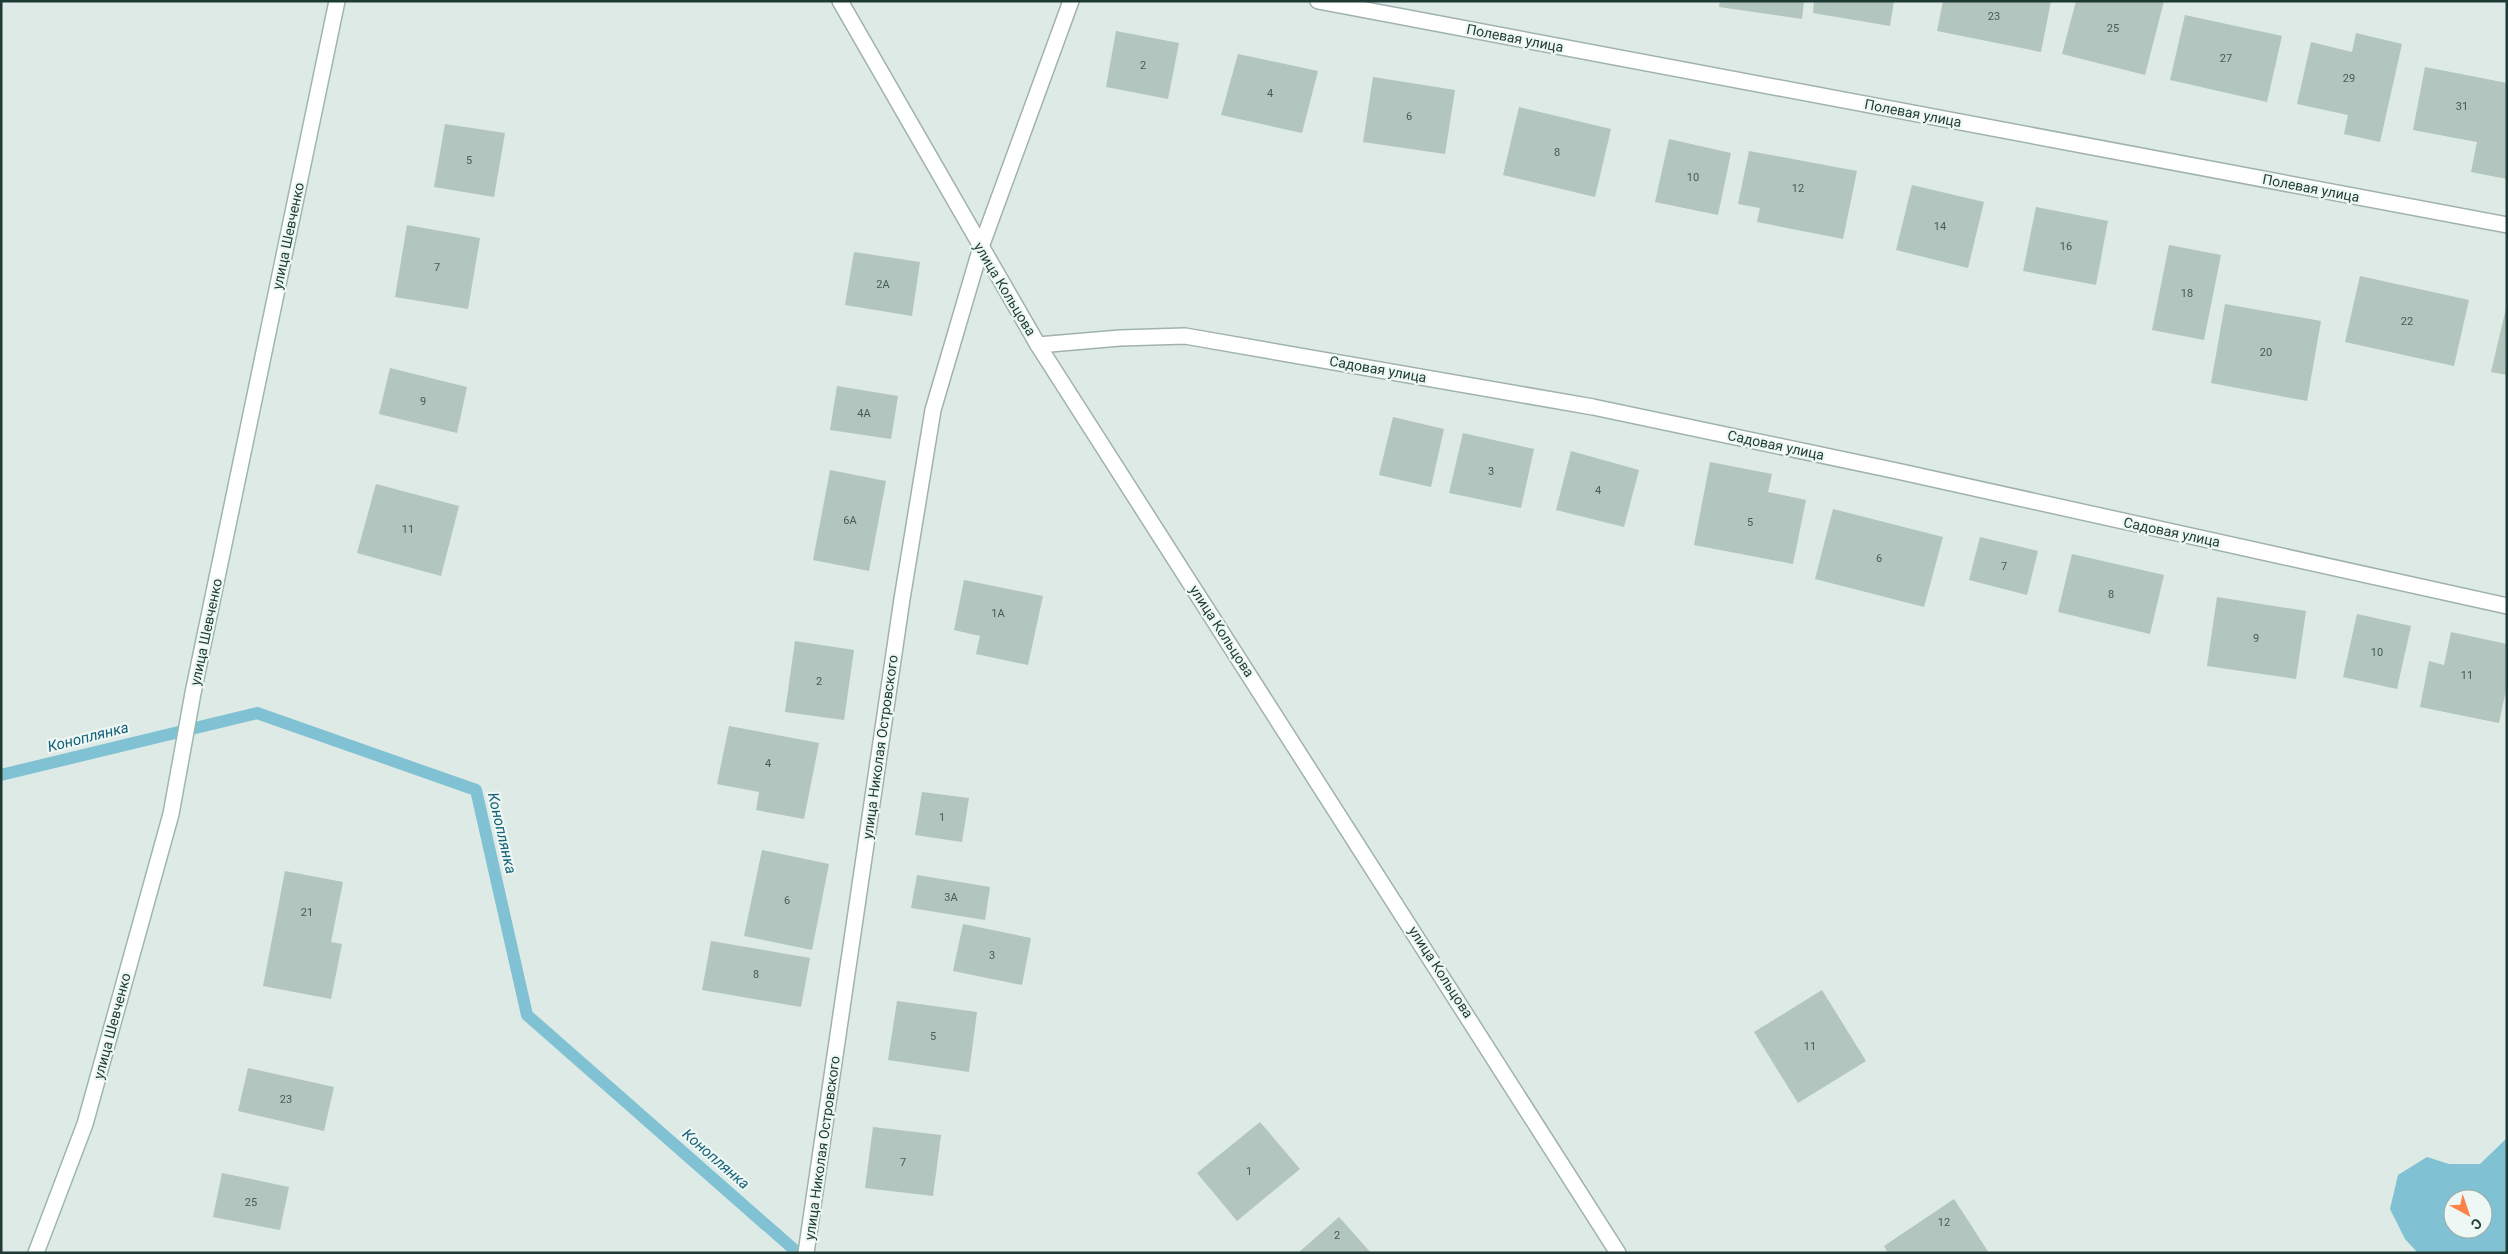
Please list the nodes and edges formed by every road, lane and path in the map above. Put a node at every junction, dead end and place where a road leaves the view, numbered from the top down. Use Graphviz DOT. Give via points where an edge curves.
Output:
graph roads {
  1 [pos="337,1"];
  2 [pos="840,1"];
  3 [pos="1071,1"];
  4 [pos="1318,1"];
  5 [pos="2507,225"];
  6 [pos="981,247"];
  7 [pos="1038,345"];
  8 [pos="2507,606"];
  9 [pos="36,1253"];
  10 [pos="806,1253"];
  11 [pos="1618,1253"];
  1 -- 9 [label="street, улица Шевченко" via="193,693 171,814 85,1124"];
  2 -- 6 [label="street, улица Кольцова"];
  3 -- 6 [label="street, улица Николая Островского"];
  4 -- 5 [label="street, Полевая улица"];
  6 -- 7 [label="street, улица Кольцова"];
  6 -- 10 [label="street, улица Николая Островского" via="933,410"];
  7 -- 8 [label="street, Садовая улица" via="1185,336 1593,407"];
  7 -- 11 [label="street, улица Кольцова"];
}
